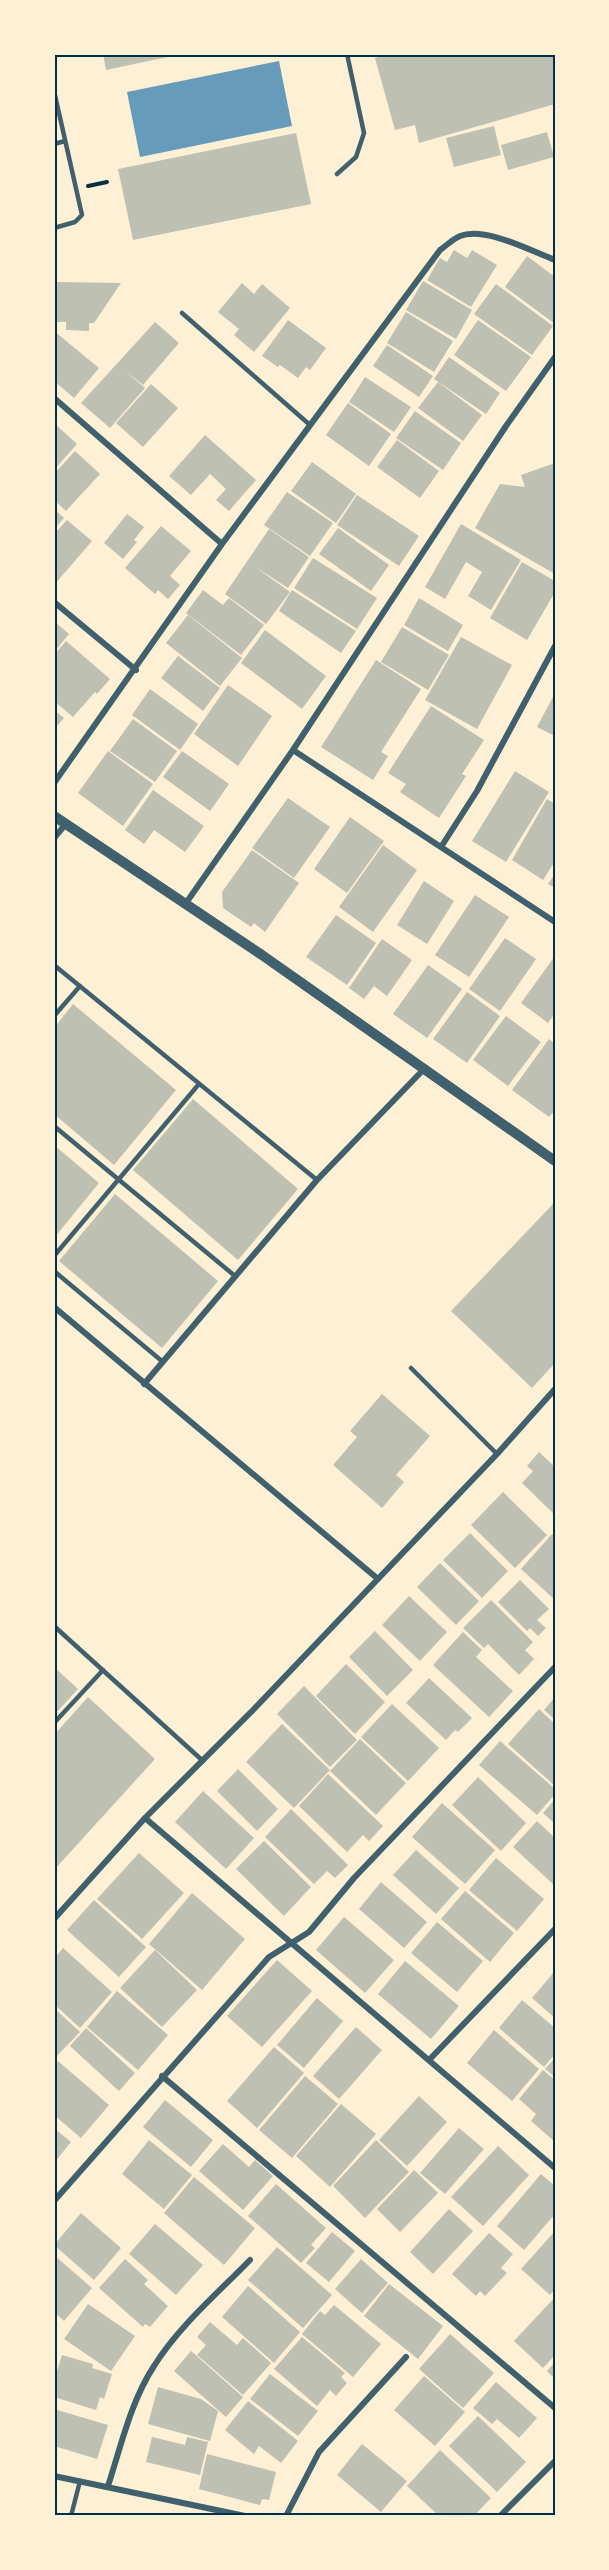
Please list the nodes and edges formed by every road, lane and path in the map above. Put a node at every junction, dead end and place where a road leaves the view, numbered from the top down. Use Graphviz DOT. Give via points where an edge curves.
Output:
graph roads {
  1 [pos="346,54"];
  2 [pos="54,91"];
  3 [pos="65,141"];
  4 [pos="54,144"];
  5 [pos="336,174"];
  6 [pos="107,182"];
  7 [pos="76,189"];
  8 [pos="54,228"];
  9 [pos="555,260"];
  10 [pos="182,313"];
  11 [pos="555,357"];
  12 [pos="54,398"];
  13 [pos="310,425"];
  14 [pos="222,544"];
  15 [pos="54,602"];
  16 [pos="555,646"];
  17 [pos="136,670"];
  18 [pos="294,750"];
  19 [pos="54,783"];
  20 [pos="54,816"];
  21 [pos="65,825"];
  22 [pos="54,838"];
  23 [pos="441,847"];
  24 [pos="186,903"];
  25 [pos="555,922"];
  26 [pos="54,965"];
  27 [pos="80,986"];
  28 [pos="54,1016"];
  29 [pos="423,1070"];
  30 [pos="199,1084"];
  31 [pos="54,1126"];
  32 [pos="555,1161"];
  33 [pos="118,1180"];
  34 [pos="317,1180"];
  35 [pos="54,1256"];
  36 [pos="54,1271"];
  37 [pos="235,1276"];
  38 [pos="54,1307"];
  39 [pos="163,1362"];
  40 [pos="411,1368"];
  41 [pos="144,1384"];
  42 [pos="555,1389"];
  43 [pos="497,1454"];
  44 [pos="378,1579"];
  45 [pos="54,1626"];
  46 [pos="555,1668"];
  47 [pos="103,1670"];
  48 [pos="54,1723"];
  49 [pos="203,1761"];
  50 [pos="144,1818"];
  51 [pos="54,1919"];
  52 [pos="555,1929"];
  53 [pos="290,1944"];
  54 [pos="430,2060"];
  55 [pos="162,2076"];
  56 [pos="555,2168"];
  57 [pos="54,2201"];
  58 [pos="250,2260"];
  59 [pos="406,2357"];
  60 [pos="555,2408"];
  61 [pos="555,2461"];
  62 [pos="54,2476"];
  63 [pos="80,2481"];
  64 [pos="108,2486"];
  65 [pos="71,2516"];
  66 [pos="245,2516"];
  67 [pos="286,2516"];
  68 [pos="500,2516"];
  1 -- 5 [label="lane" via="364,133 356,157"];
  2 -- 3 [label="lane"];
  3 -- 4 [label="lane"];
  3 -- 7 [label="lane"];
  6 -- 7 [label="path"];
  7 -- 8 [label="lane" via="82,215 75,222"];
  9 -- 13 [label="street" via="480,234 461,236 440,250"];
  10 -- 13 [label="lane"];
  11 -- 18 [label="street"];
  12 -- 14 [label="street"];
  13 -- 14 [label="street"];
  14 -- 17 [label="street"];
  15 -- 17 [label="street"];
  16 -- 23 [label="street" via="477,791"];
  17 -- 19 [label="street"];
  18 -- 23 [label="street"];
  18 -- 24 [label="street"];
  20 -- 21 [label="street"];
  21 -- 22 [label="street"];
  21 -- 24 [label="street"];
  23 -- 25 [label="street"];
  24 -- 29 [label="street"];
  26 -- 27 [label="lane"];
  27 -- 28 [label="lane"];
  27 -- 30 [label="lane"];
  29 -- 32 [label="street"];
  29 -- 34 [label="street"];
  30 -- 33 [label="lane"];
  30 -- 34 [label="lane"];
  31 -- 33 [label="lane"];
  33 -- 35 [label="lane"];
  33 -- 37 [label="lane"];
  34 -- 37 [label="street"];
  36 -- 39 [label="lane"];
  37 -- 39 [label="street"];
  38 -- 41 [label="street"];
  39 -- 41 [label="street"];
  40 -- 43 [label="lane"];
  41 -- 44 [label="street"];
  42 -- 43 [label="street"];
  43 -- 44 [label="street"];
  44 -- 49 [label="street"];
  45 -- 47 [label="lane"];
  46 -- 53 [label="street" via="354,1878 309,1932"];
  47 -- 48 [label="lane"];
  47 -- 49 [label="lane"];
  49 -- 50 [label="street"];
  50 -- 51 [label="street"];
  50 -- 53 [label="street"];
  52 -- 54 [label="street"];
  53 -- 54 [label="street"];
  53 -- 55 [label="street" via="269,1957"];
  54 -- 56 [label="street"];
  55 -- 57 [label="street"];
  55 -- 60 [label="street"];
  58 -- 64 [label="street" via="187,2325 154,2366 132,2414"];
  59 -- 67 [label="street" via="319,2452"];
  61 -- 68 [label="street"];
  62 -- 63 [label="street"];
  63 -- 64 [label="street"];
  63 -- 65 [label="lane"];
  64 -- 66 [label="street"];
}
